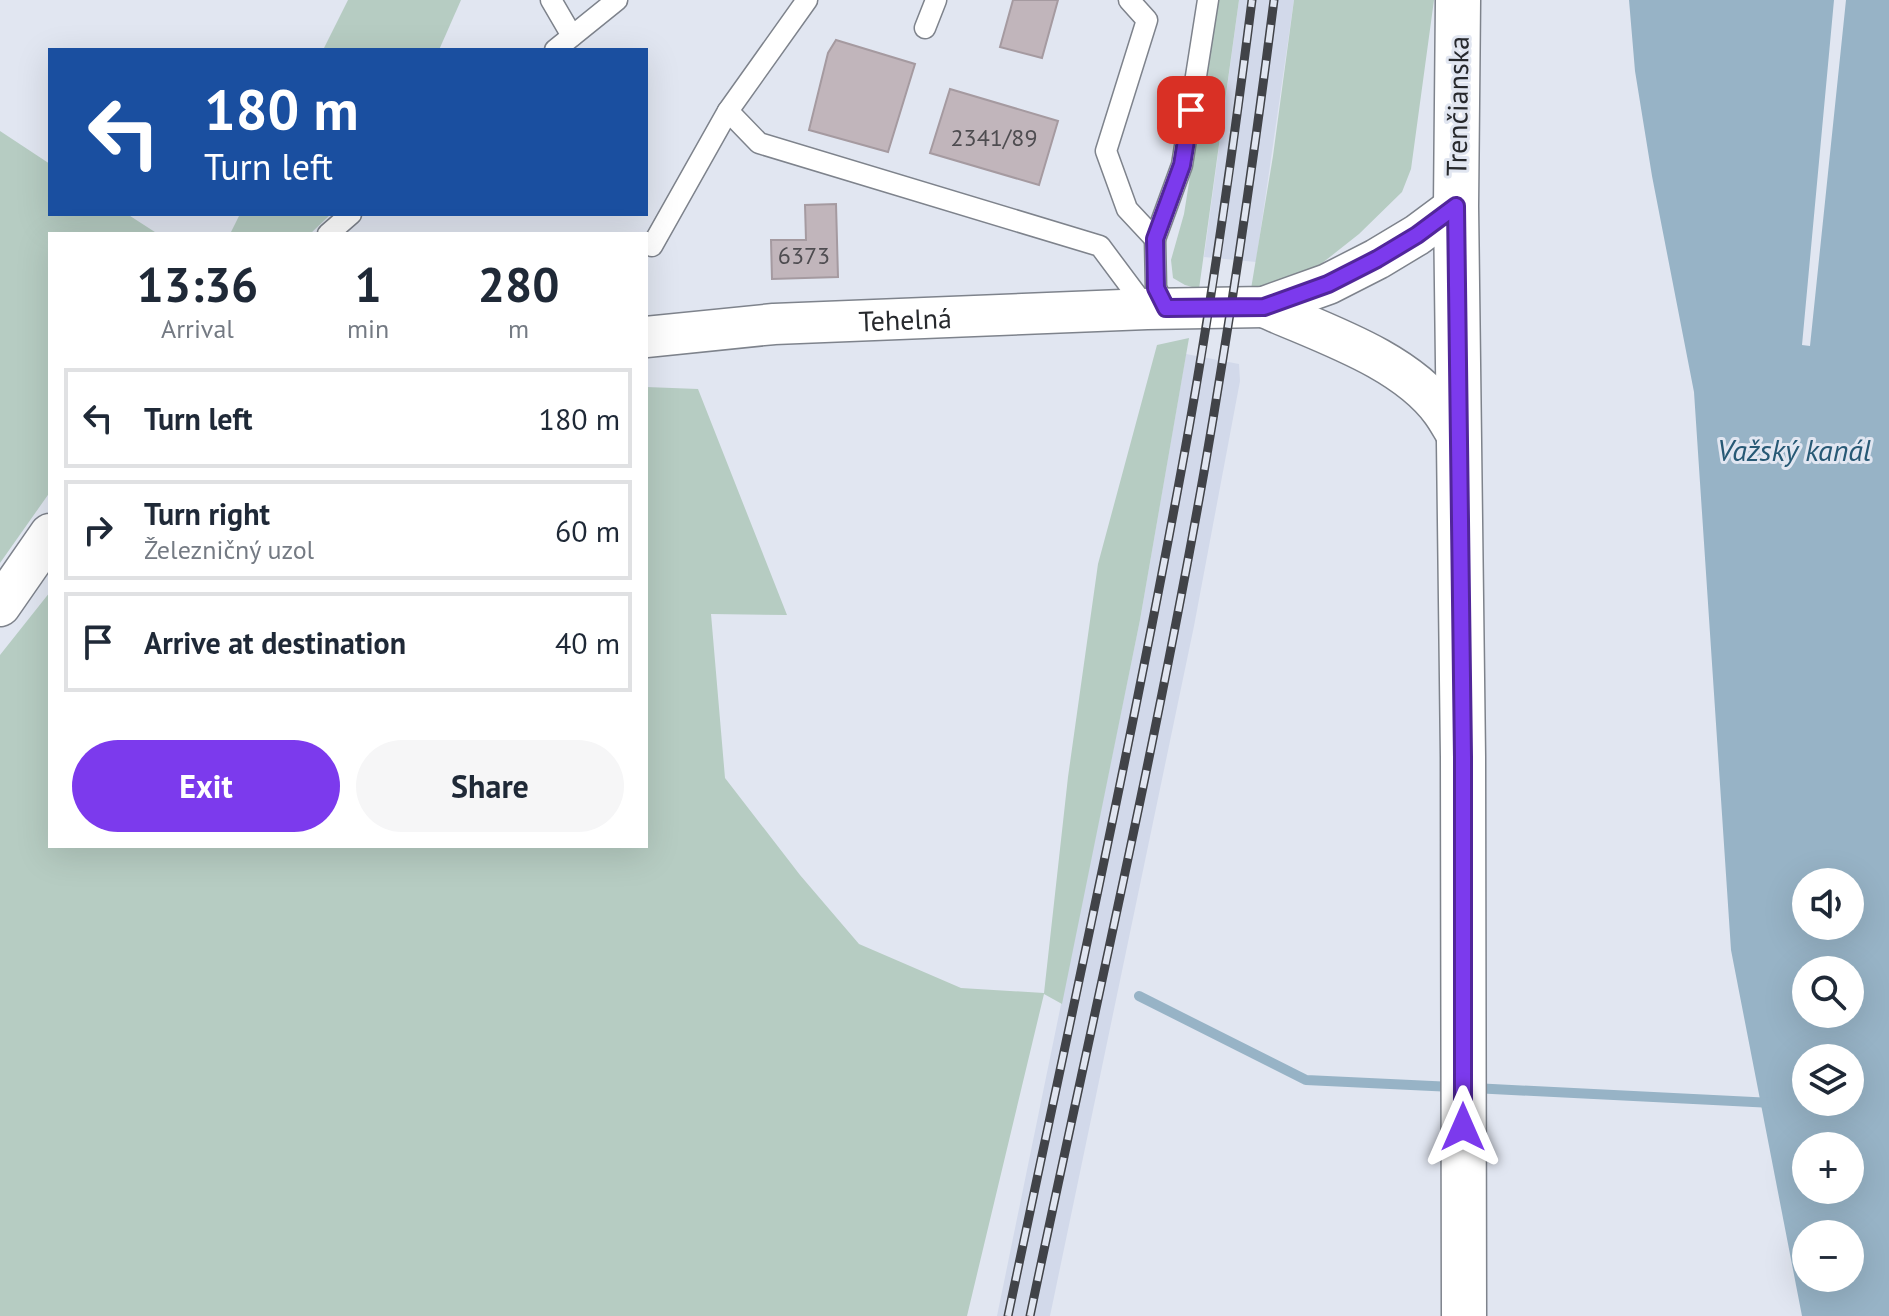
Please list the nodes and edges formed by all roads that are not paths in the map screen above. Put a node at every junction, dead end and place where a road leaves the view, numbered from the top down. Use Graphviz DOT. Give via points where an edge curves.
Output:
graph roads {
  1 [pos="551,0"];
  2 [pos="617,0"];
  3 [pos="807,0"];
  4 [pos="936,0"];
  5 [pos="1129,0"];
  6 [pos="1208,0"];
  7 [pos="1458,0"];
  8 [pos="925,28"];
  9 [pos="572,36"];
  10 [pos="557,48"];
  11 [pos="728,111"];
  12 [pos="1456,206"];
  13 [pos="349,216"];
  14 [pos="330,232"];
  15 [pos="1155,239"];
  16 [pos="652,246"];
  17 [pos="1264,307"];
  18 [pos="1156,309"];
  19 [pos="648,337"];
  20 [pos="1459,438"];
  21 [pos="48,537"];
  22 [pos="0,606"];
  23 [pos="1464,1316"];
  1 -- 9 [label="lane"];
  2 -- 9 [label="lane"];
  3 -- 11 [label="lane"];
  4 -- 8 [label="lane"];
  5 -- 15 [label="lane" via="1147,20 1106,151 1127,209"];
  6 -- 15 [label="lane" via="1182,165"];
  7 -- 12 [label="main road, Trenčianska"];
  9 -- 10 [label="lane"];
  11 -- 16 [label="lane"];
  11 -- 18 [label="lane" via="759,143 1100,246"];
  12 -- 17 [label="street" via="1365,265"];
  12 -- 20 [label="main road, Trenčianska"];
  13 -- 14 [label="lane"];
  15 -- 18 [label="lane"];
  17 -- 18 [label="street, Tehelná"];
  17 -- 20 [label="street" via="1378,359 1412,381 1441,409"];
  18 -- 19 [label="street, Tehelná" via="774,324"];
  20 -- 23 [label="main road, Trenčianska"];
  21 -- 22 [label="street"];
}
